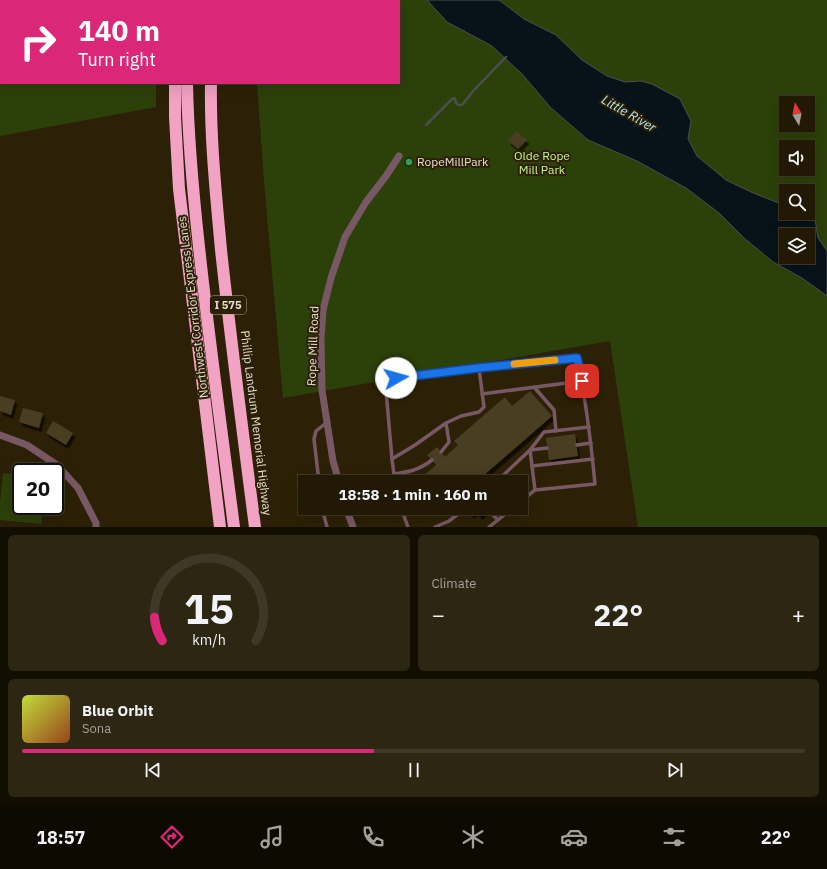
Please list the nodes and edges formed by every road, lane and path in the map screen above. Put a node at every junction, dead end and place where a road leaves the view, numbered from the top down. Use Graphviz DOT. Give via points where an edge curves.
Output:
graph roads {
  1 [pos="175,84"];
  2 [pos="187,84"];
  3 [pos="211,84"];
  4 [pos="399,156"];
  5 [pos="478,368"];
  6 [pos="582,381"];
  7 [pos="534,387"];
  8 [pos="482,394"];
  9 [pos="327,422"];
  10 [pos="446,423"];
  11 [pos="589,428"];
  12 [pos="556,431"];
  13 [pos="0,435"];
  14 [pos="591,443"];
  15 [pos="577,445"];
  16 [pos="547,448"];
  17 [pos="530,450"];
  18 [pos="442,452"];
  19 [pos="392,459"];
  20 [pos="593,459"];
  21 [pos="432,460"];
  22 [pos="532,466"];
  23 [pos="394,474"];
  24 [pos="318,475"];
  25 [pos="337,475"];
  26 [pos="503,475"];
  27 [pos="534,490"];
  28 [pos="528,495"];
  29 [pos="324,515"];
  30 [pos="349,515"];
  31 [pos="404,515"];
  32 [pos="457,515"];
  33 [pos="493,515"];
  34 [pos="504,515"];
  35 [pos="498,520"];
  36 [pos="96,527"];
  37 [pos="220,527"];
  38 [pos="234,527"];
  39 [pos="255,527"];
  40 [pos="327,527"];
  41 [pos="353,527"];
  42 [pos="408,527"];
  43 [pos="435,527"];
  44 [pos="489,527"];
  1 -- 37 [label="highway, I 575" via="179,189"];
  2 -- 38 [label="highway, Northwest Corridor Express Lanes" via="196,225"];
  3 -- 39 [label="highway, Phillip Landrum Memorial Highway / I 575" via="212,138 224,278"];
  4 -- 9 [label="street, Rope Mill Road" via="344,237 331,278 323,310 321,339 322,390"];
  5 -- 6 [label="lane" via="577,358"];
  5 -- 8 [label="lane"];
  5 -- 19 [label="lane" via="385,379"];
  6 -- 7 [label="lane"];
  6 -- 11 [label="lane"];
  7 -- 8 [label="lane"];
  7 -- 12 [label="lane" via="554,410"];
  8 -- 10 [label="lane" via="484,407 479,412"];
  9 -- 24 [label="lane" via="316,431 314,439"];
  9 -- 25 [label="street, Rope Mill Road"];
  10 -- 18 [label="lane" via="449,442"];
  10 -- 19 [label="lane"];
  11 -- 12 [label="lane"];
  11 -- 14 [label="lane"];
  12 -- 17 [label="lane" via="544,432"];
  13 -- 36 [label="street" via="27,445 57,465 78,488 96,522"];
  14 -- 15 [label="lane"];
  14 -- 20 [label="lane"];
  16 -- 17 [label="lane"];
  17 -- 22 [label="lane"];
  17 -- 26 [label="lane"];
  19 -- 23 [label="lane"];
  20 -- 22 [label="lane"];
  20 -- 27 [label="lane" via="595,484"];
  21 -- 23 [label="lane" via="413,471"];
  22 -- 27 [label="lane"];
  27 -- 28 [label="lane"];
  29 -- 40 [label="lane"];
  30 -- 41 [label="street"];
  31 -- 42 [label="lane"];
  32 -- 43 [label="lane"];
  33 -- 35 [label="lane"];
  34 -- 35 [label="lane"];
  35 -- 44 [label="lane"];
}
